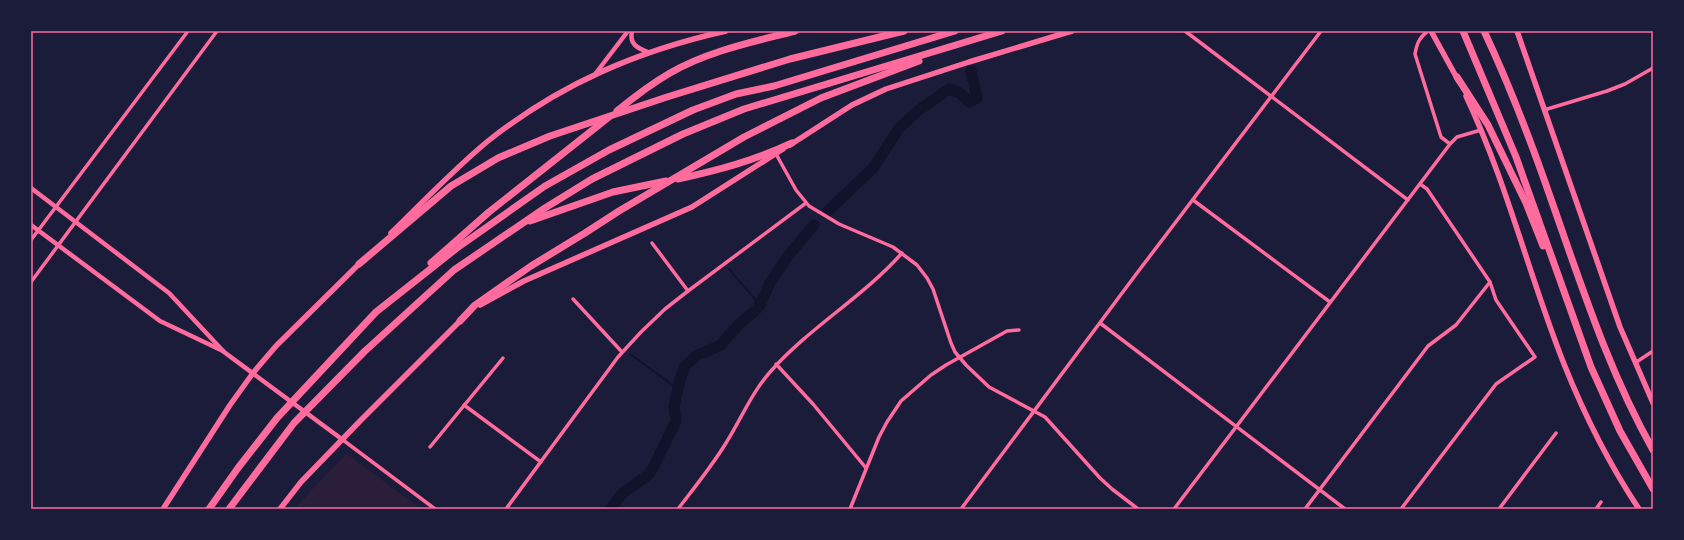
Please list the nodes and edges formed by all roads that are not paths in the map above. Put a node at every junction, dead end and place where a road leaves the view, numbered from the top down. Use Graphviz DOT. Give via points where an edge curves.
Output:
graph roads {
  1 [pos="188,31"];
  2 [pos="217,31"];
  3 [pos="628,31"];
  4 [pos="632,31"];
  5 [pos="726,31"];
  6 [pos="795,31"];
  7 [pos="904,31"];
  8 [pos="955,31"];
  9 [pos="1002,31"];
  10 [pos="1072,31"];
  11 [pos="1186,31"];
  12 [pos="1321,31"];
  13 [pos="1430,31"];
  14 [pos="1462,31"];
  15 [pos="1484,31"];
  16 [pos="1517,31"];
  17 [pos="966,41"];
  18 [pos="648,52"];
  19 [pos="1653,68"];
  20 [pos="596,73"];
  21 [pos="1457,77"];
  22 [pos="1272,96"];
  23 [pos="1544,110"];
  24 [pos="1481,130"];
  25 [pos="792,144"];
  26 [pos="1450,144"];
  27 [pos="776,154"];
  28 [pos="1420,184"];
  29 [pos="31,188"];
  30 [pos="1193,200"];
  31 [pos="1408,200"];
  32 [pos="806,203"];
  33 [pos="56,207"];
  34 [pos="76,222"];
  35 [pos="31,225"];
  36 [pos="521,225"];
  37 [pos="38,230"];
  38 [pos="31,240"];
  39 [pos="652,242"];
  40 [pos="58,246"];
  41 [pos="902,253"];
  42 [pos="359,264"];
  43 [pos="1557,275"];
  44 [pos="31,282"];
  45 [pos="1490,282"];
  46 [pos="688,291"];
  47 [pos="573,299"];
  48 [pos="1330,302"];
  49 [pos="376,312"];
  50 [pos="460,321"];
  51 [pos="1100,323"];
  52 [pos="1019,330"];
  53 [pos="1653,351"];
  54 [pos="224,352"];
  55 [pos="622,352"];
  56 [pos="503,358"];
  57 [pos="960,359"];
  58 [pos="1634,363"];
  59 [pos="776,364"];
  60 [pos="253,373"];
  61 [pos="1653,403"];
  62 [pos="464,405"];
  63 [pos="1034,411"];
  64 [pos="1237,426"];
  65 [pos="1556,433"];
  66 [pos="343,440"];
  67 [pos="430,447"];
  68 [pos="1653,450"];
  69 [pos="542,462"];
  70 [pos="866,468"];
  71 [pos="1653,489"];
  72 [pos="1320,490"];
  73 [pos="1601,502"];
  74 [pos="163,509"];
  75 [pos="209,509"];
  76 [pos="229,509"];
  77 [pos="280,509"];
  78 [pos="435,509"];
  79 [pos="506,509"];
  80 [pos="678,509"];
  81 [pos="850,509"];
  82 [pos="961,509"];
  83 [pos="1138,509"];
  84 [pos="1174,509"];
  85 [pos="1305,509"];
  86 [pos="1345,509"];
  87 [pos="1401,509"];
  88 [pos="1499,509"];
  89 [pos="1596,509"];
  90 [pos="1639,509"];
  1 -- 33 [label="street"];
  2 -- 34 [label="street"];
  3 -- 20 [label="street"];
  4 -- 18 [label="street" via="635,46"];
  5 -- 18 [label="main road"];
  6 -- 49 [label="highway" via="711,54 655,82 489,212"];
  7 -- 42 [label="highway" via="790,59 667,97 550,136 498,158 451,186"];
  8 -- 49 [label="highway" via="774,86 736,94 694,110 609,150 528,198 457,248"];
  9 -- 17 [label="highway"];
  10 -- 25 [label="main road" via="886,89 852,105"];
  11 -- 22 [label="street"];
  12 -- 22 [label="street"];
  13 -- 21 [label="main road"];
  13 -- 26 [label="street" via="1417,43 1415,54 1441,136"];
  14 -- 43 [label="highway" via="1516,157"];
  15 -- 68 [label="highway" via="1525,128 1614,374"];
  16 -- 23 [label="main road"];
  17 -- 36 [label="highway" via="750,107 709,123 653,148 592,180"];
  17 -- 50 [label="highway" via="821,98 767,124 531,266 491,292"];
  18 -- 20 [label="main road"];
  19 -- 23 [label="street" via="1607,91"];
  20 -- 42 [label="main road" via="556,94 488,141"];
  21 -- 24 [label="main road"];
  21 -- 43 [label="highway" via="1488,125"];
  22 -- 30 [label="street"];
  22 -- 31 [label="street"];
  23 -- 58 [label="main road"];
  24 -- 26 [label="street" via="1457,137"];
  24 -- 90 [label="main road" via="1564,364 1583,409"];
  25 -- 27 [label="main road"];
  25 -- 36 [label="highway" via="736,166 613,192"];
  26 -- 28 [label="street"];
  27 -- 32 [label="street"];
  27 -- 50 [label="main road" via="692,207 524,280 479,306"];
  28 -- 31 [label="street"];
  28 -- 45 [label="street" via="1427,189"];
  29 -- 33 [label="street"];
  30 -- 48 [label="street"];
  30 -- 51 [label="street"];
  31 -- 48 [label="street"];
  32 -- 41 [label="street" via="839,224 886,243"];
  32 -- 46 [label="street"];
  33 -- 34 [label="street"];
  33 -- 37 [label="street"];
  34 -- 40 [label="street"];
  34 -- 54 [label="street" via="169,293"];
  35 -- 37 [label="street"];
  36 -- 76 [label="highway" via="454,270 365,351 294,423"];
  37 -- 38 [label="street"];
  37 -- 40 [label="street"];
  39 -- 46 [label="street"];
  40 -- 44 [label="street"];
  40 -- 54 [label="street" via="160,320"];
  41 -- 57 [label="street" via="927,278 951,343"];
  41 -- 59 [label="street" via="887,270"];
  42 -- 60 [label="main road" via="276,346"];
  43 -- 71 [label="highway" via="1599,387 1620,431"];
  45 -- 72 [label="street" via="1456,324 1428,346"];
  45 -- 87 [label="street" via="1496,300 1535,357 1496,384"];
  46 -- 55 [label="street" via="665,309"];
  47 -- 55 [label="street"];
  48 -- 64 [label="street"];
  49 -- 75 [label="highway" via="277,418"];
  50 -- 66 [label="main road"];
  51 -- 63 [label="street"];
  51 -- 64 [label="street"];
  52 -- 57 [label="street" via="1007,331"];
  53 -- 58 [label="street"];
  54 -- 60 [label="street"];
  55 -- 69 [label="street"];
  56 -- 62 [label="street"];
  57 -- 63 [label="street" via="989,387"];
  57 -- 70 [label="street" via="931,375 901,401 884,427"];
  58 -- 61 [label="main road"];
  59 -- 70 [label="street"];
  59 -- 80 [label="street" via="760,384 712,464"];
  60 -- 66 [label="street"];
  60 -- 74 [label="main road"];
  62 -- 67 [label="street"];
  62 -- 69 [label="street"];
  63 -- 82 [label="street"];
  63 -- 83 [label="street" via="1051,423 1112,489"];
  64 -- 72 [label="street"];
  64 -- 84 [label="street"];
  65 -- 88 [label="street"];
  66 -- 77 [label="main road"];
  66 -- 78 [label="street"];
  69 -- 79 [label="street"];
  70 -- 81 [label="street"];
  72 -- 85 [label="street"];
  72 -- 86 [label="street"];
  73 -- 89 [label="street"];
}
